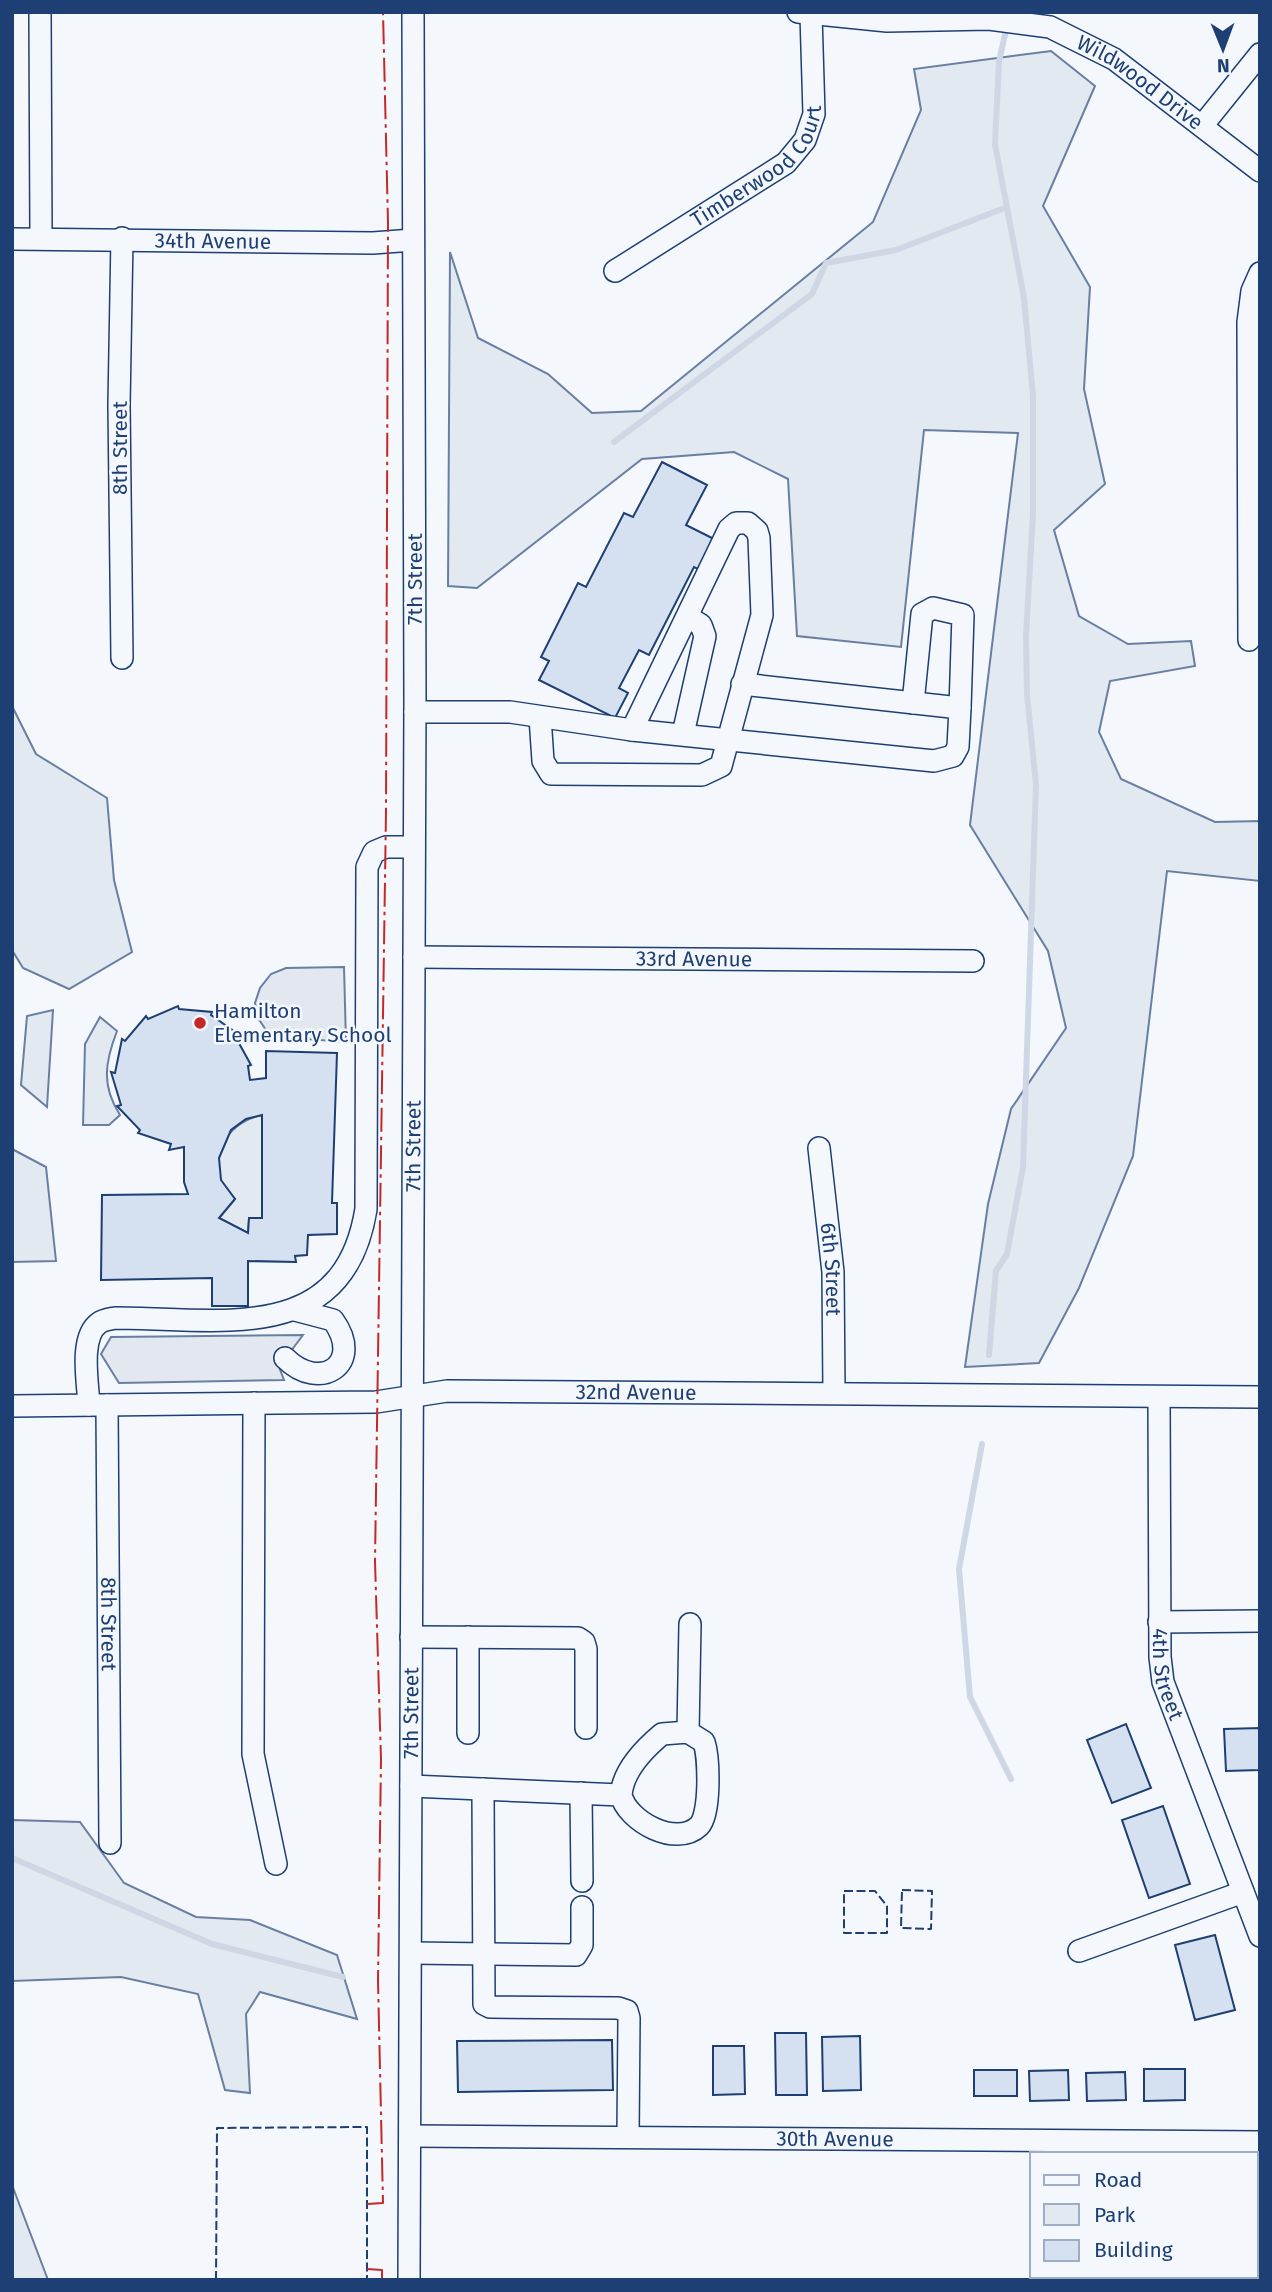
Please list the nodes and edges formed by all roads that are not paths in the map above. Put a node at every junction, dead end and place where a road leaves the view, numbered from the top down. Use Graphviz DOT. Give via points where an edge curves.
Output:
graph roads {
  1 [pos="40,12"];
  2 [pos="413,12"];
  3 [pos="805,13"];
  4 [pos="1260,54"];
  5 [pos="1202,126"];
  6 [pos="1260,171"];
  7 [pos="122,237"];
  8 [pos="41,238"];
  9 [pos="12,239"];
  10 [pos="413,240"];
  11 [pos="615,271"];
  12 [pos="1260,273"];
  13 [pos="688,617"];
  14 [pos="1249,640"];
  15 [pos="122,658"];
  16 [pos="742,684"];
  17 [pos="913,703"];
  18 [pos="960,708"];
  19 [pos="415,712"];
  20 [pos="540,717"];
  21 [pos="632,730"];
  22 [pos="683,734"];
  23 [pos="728,738"];
  24 [pos="414,846"];
  25 [pos="414,957"];
  26 [pos="972,961"];
  27 [pos="819,1148"];
  28 [pos="295,1310"];
  29 [pos="285,1358"];
  30 [pos="834,1393"];
  31 [pos="414,1396"];
  32 [pos="1159,1397"];
  33 [pos="1260,1397"];
  34 [pos="254,1403"];
  35 [pos="98,1405"];
  36 [pos="12,1406"];
  37 [pos="1260,1620"];
  38 [pos="1159,1622"];
  39 [pos="690,1625"];
  40 [pos="411,1637"];
  41 [pos="468,1637"];
  42 [pos="586,1728"];
  43 [pos="688,1732"];
  44 [pos="468,1733"];
  45 [pos="411,1786"];
  46 [pos="483,1789"];
  47 [pos="581,1793"];
  48 [pos="621,1795"];
  49 [pos="110,1843"];
  50 [pos="276,1864"];
  51 [pos="582,1881"];
  52 [pos="1242,1892"];
  53 [pos="582,1907"];
  54 [pos="1260,1936"];
  55 [pos="1079,1951"];
  56 [pos="411,1953"];
  57 [pos="483,1954"];
  58 [pos="411,2136"];
  59 [pos="628,2137"];
  60 [pos="1260,2142"];
  61 [pos="409,2280"];
  1 -- 8 [label="street"];
  2 -- 10 [label="street, 7th Street"];
  3 -- 5 [label="street, Wildwood Drive" via="887,21 989,19 1050,27 1114,59"];
  3 -- 11 [label="street, Timberwood Court" via="814,114 797,153 768,176"];
  4 -- 5 [label="street"];
  5 -- 6 [label="street, Wildwood Drive"];
  7 -- 8 [label="street, 34th Avenue"];
  7 -- 10 [label="street, 34th Avenue"];
  7 -- 15 [label="street, 8th Street"];
  8 -- 9 [label="street, 34th Avenue"];
  10 -- 19 [label="street, 7th Street"];
  12 -- 14 [label="street" via="1248,322"];
  13 -- 16 [label="street" via="729,528 736,523 753,526 759,538 763,601"];
  13 -- 21 [label="street"];
  13 -- 22 [label="street" via="701,625 705,636"];
  16 -- 17 [label="street"];
  16 -- 23 [label="street"];
  17 -- 18 [label="street"];
  17 -- 18 [label="street" via="922,614 933,608 959,612 964,620"];
  18 -- 23 [label="street" via="958,747 953,756 934,761"];
  19 -- 20 [label="street" via="510,712"];
  19 -- 24 [label="street, 7th Street"];
  20 -- 21 [label="street"];
  20 -- 23 [label="street" via="543,761 551,774 702,775 721,766"];
  21 -- 22 [label="street"];
  22 -- 23 [label="street"];
  24 -- 25 [label="street, 7th Street"];
  24 -- 28 [label="street" via="374,852 367,867 366,1209 361,1236 340,1276"];
  25 -- 26 [label="street, 33rd Avenue"];
  25 -- 31 [label="street, 7th Street"];
  27 -- 30 [label="street, 6th Street" via="833,1272"];
  28 -- 29 [label="street" via="333,1320 345,1341 345,1352 341,1363 319,1374 305,1374"];
  28 -- 35 [label="street, 8th Street" via="257,1318 115,1318 99,1322 91,1333 88,1362"];
  30 -- 31 [label="street, 32nd Avenue" via="447,1391"];
  30 -- 32 [label="street, 32nd Avenue"];
  31 -- 34 [label="street, 32nd Avenue" via="376,1402"];
  31 -- 40 [label="street, 7th Street"];
  32 -- 33 [label="street, 32nd Avenue"];
  32 -- 38 [label="street, 4th Street"];
  34 -- 35 [label="street, 32nd Avenue"];
  34 -- 50 [label="street" via="253,1754"];
  35 -- 36 [label="street, 32nd Avenue"];
  35 -- 49 [label="street, 8th Street"];
  37 -- 38 [label="street"];
  38 -- 52 [label="street, 4th Street" via="1161,1669 1170,1707"];
  39 -- 43 [label="street"];
  40 -- 41 [label="street"];
  40 -- 45 [label="street, 7th Street"];
  41 -- 42 [label="street" via="578,1638 584,1642"];
  41 -- 44 [label="street"];
  43 -- 48 [label="street" via="662,1734 652,1742 622,1783"];
  43 -- 48 [label="street" via="699,1736 706,1751 702,1824 692,1831 664,1833 630,1812"];
  45 -- 46 [label="street"];
  45 -- 56 [label="street, 7th Street"];
  46 -- 47 [label="street"];
  46 -- 57 [label="street"];
  47 -- 48 [label="street"];
  47 -- 51 [label="street"];
  52 -- 54 [label="street, 4th Street"];
  52 -- 55 [label="street"];
  53 -- 57 [label="street" via="582,1945 576,1955"];
  56 -- 57 [label="street"];
  56 -- 58 [label="street, 7th Street"];
  57 -- 59 [label="street" via="484,2004 490,2007 627,2011"];
  58 -- 59 [label="street, 30th Avenue"];
  58 -- 61 [label="street, 7th Street"];
  59 -- 60 [label="street, 30th Avenue"];
}
